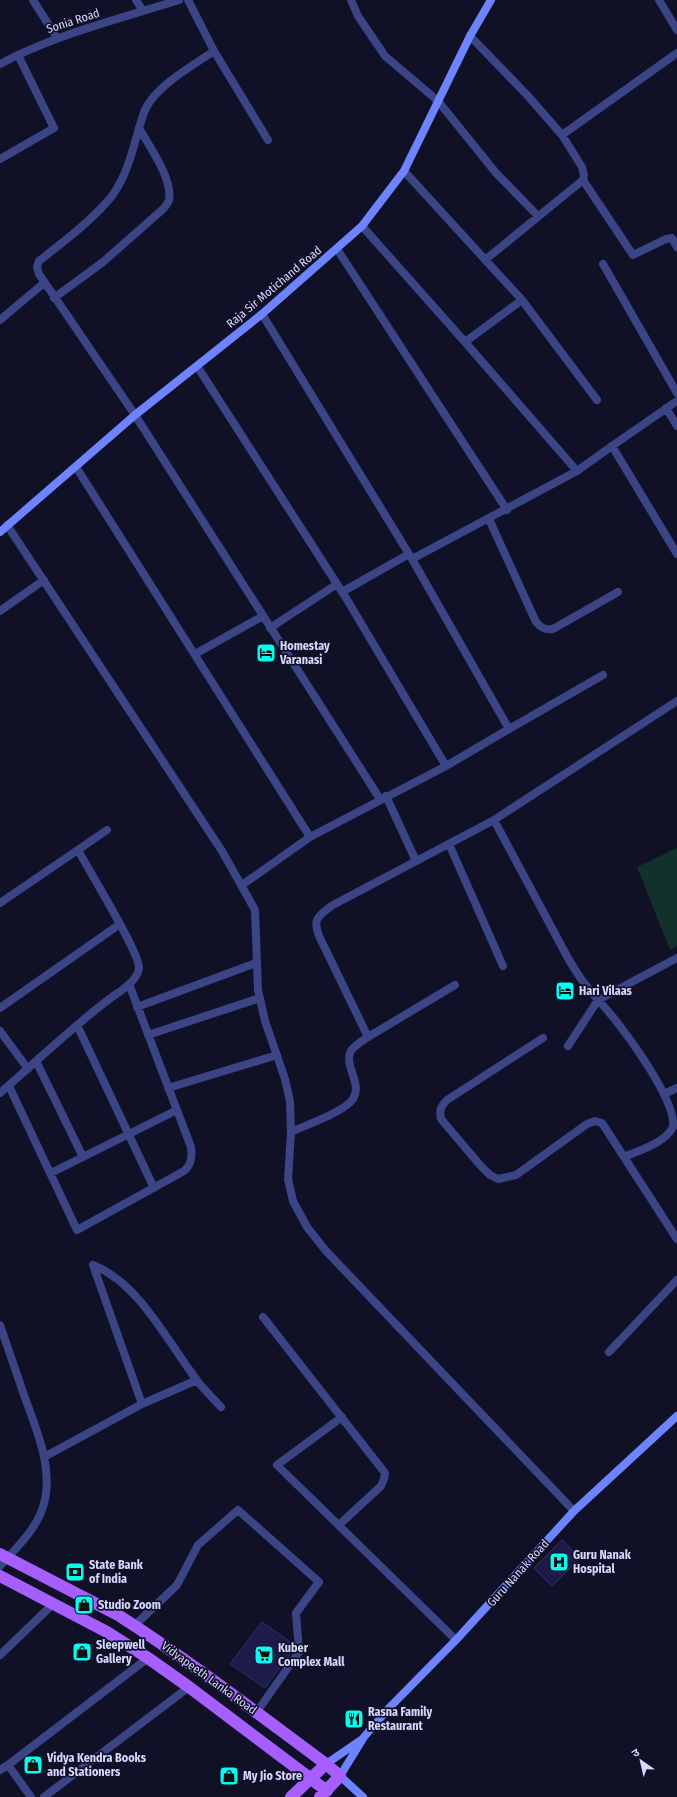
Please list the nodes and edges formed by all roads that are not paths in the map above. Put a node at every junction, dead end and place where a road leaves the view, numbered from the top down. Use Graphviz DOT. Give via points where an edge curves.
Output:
graph roads {
  1 [pos="33,0"];
  2 [pos="136,0"];
  3 [pos="179,0"];
  4 [pos="188,0"];
  5 [pos="351,0"];
  6 [pos="491,0"];
  7 [pos="659,0"];
  8 [pos="142,11"];
  9 [pos="677,30"];
  10 [pos="470,36"];
  11 [pos="57,38"];
  12 [pos="214,51"];
  13 [pos="677,53"];
  14 [pos="18,55"];
  15 [pos="0,64"];
  16 [pos="438,101"];
  17 [pos="139,128"];
  18 [pos="562,135"];
  19 [pos="268,140"];
  20 [pos="0,159"];
  21 [pos="404,171"];
  22 [pos="583,180"];
  23 [pos="538,216"];
  24 [pos="362,226"];
  25 [pos="677,247"];
  26 [pos="337,249"];
  27 [pos="485,260"];
  28 [pos="603,264"];
  29 [pos="44,283"];
  30 [pos="54,298"];
  31 [pos="522,300"];
  32 [pos="262,314"];
  33 [pos="0,320"];
  34 [pos="465,342"];
  35 [pos="197,366"];
  36 [pos="677,393"];
  37 [pos="598,400"];
  38 [pos="677,401"];
  39 [pos="666,408"];
  40 [pos="135,415"];
  41 [pos="677,426"];
  42 [pos="612,446"];
  43 [pos="76,467"];
  44 [pos="577,470"];
  45 [pos="507,510"];
  46 [pos="489,519"];
  47 [pos="7,525"];
  48 [pos="0,532"];
  49 [pos="677,554"];
  50 [pos="410,556"];
  51 [pos="44,580"];
  52 [pos="337,584"];
  53 [pos="342,592"];
  54 [pos="618,592"];
  55 [pos="0,611"];
  56 [pos="263,616"];
  57 [pos="270,628"];
  58 [pos="195,654"];
  59 [pos="603,675"];
  60 [pos="677,701"];
  61 [pos="509,729"];
  62 [pos="446,766"];
  63 [pos="383,798"];
  64 [pos="494,820"];
  65 [pos="107,830"];
  66 [pos="310,837"];
  67 [pos="449,844"];
  68 [pos="78,850"];
  69 [pos="416,861"];
  70 [pos="242,885"];
  71 [pos="0,903"];
  72 [pos="120,924"];
  73 [pos="677,958"];
  74 [pos="256,963"];
  75 [pos="503,966"];
  76 [pos="129,984"];
  77 [pos="455,985"];
  78 [pos="260,998"];
  79 [pos="598,1000"];
  80 [pos="137,1007"];
  81 [pos="0,1008"];
  82 [pos="77,1025"];
  83 [pos="0,1032"];
  84 [pos="148,1035"];
  85 [pos="368,1037"];
  86 [pos="543,1038"];
  87 [pos="568,1046"];
  88 [pos="277,1055"];
  89 [pos="36,1061"];
  90 [pos="28,1069"];
  91 [pos="9,1086"];
  92 [pos="168,1088"];
  93 [pos="677,1088"];
  94 [pos="666,1093"];
  95 [pos="0,1094"];
  96 [pos="177,1110"];
  97 [pos="291,1132"];
  98 [pos="129,1135"];
  99 [pos="83,1157"];
  100 [pos="624,1157"];
  101 [pos="51,1173"];
  102 [pos="154,1188"];
  103 [pos="677,1238"];
  104 [pos="677,1280"];
  105 [pos="263,1316"];
  106 [pos="0,1325"];
  107 [pos="609,1352"];
  108 [pos="197,1380"];
  109 [pos="142,1404"];
  110 [pos="221,1407"];
  111 [pos="677,1416"];
  112 [pos="342,1417"];
  113 [pos="44,1457"];
  114 [pos="574,1511"];
  115 [pos="339,1526"];
  116 [pos="2,1559"];
  117 [pos="0,1576"];
  118 [pos="53,1604"];
  119 [pos="134,1626"];
  120 [pos="456,1640"];
  121 [pos="0,1655"];
  122 [pos="148,1658"];
  123 [pos="189,1686"];
  124 [pos="256,1712"];
  125 [pos="364,1737"];
  126 [pos="326,1764"];
  127 [pos="8,1765"];
  128 [pos="0,1770"];
  129 [pos="340,1776"];
  130 [pos="311,1779"];
  131 [pos="327,1795"];
  132 [pos="31,1797"];
  133 [pos="44,1797"];
  134 [pos="291,1797"];
  135 [pos="363,1797"];
  1 -- 11 [label="street"];
  2 -- 8 [label="street"];
  3 -- 8 [label="street, Sonia Road"];
  4 -- 12 [label="street"];
  5 -- 16 [label="street" via="385,56"];
  6 -- 10 [label="street, Raja Sir Motichand Road"];
  7 -- 9 [label="street"];
  8 -- 11 [label="street, Sonia Road"];
  10 -- 16 [label="street, Raja Sir Motichand Road"];
  10 -- 18 [label="street"];
  11 -- 14 [label="street, Sonia Road"];
  12 -- 17 [label="street" via="171,81 155,96 145,109"];
  12 -- 19 [label="street"];
  13 -- 18 [label="street"];
  14 -- 15 [label="street, Sonia Road"];
  14 -- 20 [label="street" via="54,128"];
  16 -- 21 [label="street, Raja Sir Motichand Road"];
  16 -- 23 [label="street" via="496,173"];
  17 -- 29 [label="street" via="122,178 107,202 40,262 37,268"];
  17 -- 30 [label="street" via="165,176 169,201 103,262"];
  18 -- 22 [label="street" via="582,167"];
  21 -- 24 [label="street, Raja Sir Motichand Road"];
  21 -- 27 [label="street"];
  22 -- 23 [label="street"];
  22 -- 25 [label="street" via="634,255 666,239 672,238"];
  23 -- 27 [label="street"];
  24 -- 26 [label="street, Raja Sir Motichand Road"];
  24 -- 34 [label="street"];
  26 -- 32 [label="street, Raja Sir Motichand Road"];
  26 -- 45 [label="street"];
  27 -- 31 [label="street"];
  28 -- 36 [label="street"];
  29 -- 30 [label="street"];
  29 -- 33 [label="street"];
  30 -- 40 [label="street"];
  31 -- 34 [label="street"];
  31 -- 37 [label="street"];
  32 -- 35 [label="street, Raja Sir Motichand Road"];
  32 -- 50 [label="street"];
  34 -- 44 [label="street"];
  35 -- 40 [label="street, Raja Sir Motichand Road"];
  35 -- 52 [label="street"];
  38 -- 39 [label="street"];
  39 -- 41 [label="street"];
  39 -- 42 [label="street"];
  40 -- 43 [label="street, Raja Sir Motichand Road"];
  40 -- 56 [label="street"];
  42 -- 44 [label="street"];
  42 -- 49 [label="street"];
  43 -- 47 [label="street, Raja Sir Motichand Road"];
  43 -- 58 [label="street"];
  44 -- 45 [label="street"];
  45 -- 46 [label="street"];
  46 -- 50 [label="street"];
  46 -- 54 [label="street" via="541,628 553,629"];
  47 -- 48 [label="street, Raja Sir Motichand Road"];
  47 -- 51 [label="street"];
  50 -- 53 [label="street"];
  50 -- 61 [label="street"];
  51 -- 55 [label="street"];
  51 -- 70 [label="street"];
  52 -- 53 [label="street"];
  52 -- 57 [label="street"];
  53 -- 62 [label="street"];
  56 -- 57 [label="street"];
  56 -- 58 [label="street"];
  57 -- 63 [label="street"];
  58 -- 66 [label="street"];
  59 -- 61 [label="street"];
  60 -- 64 [label="street"];
  61 -- 62 [label="street"];
  62 -- 63 [label="street"];
  63 -- 66 [label="street"];
  63 -- 69 [label="street"];
  64 -- 67 [label="street"];
  64 -- 79 [label="street" via="569,960"];
  65 -- 68 [label="street"];
  66 -- 70 [label="street"];
  67 -- 69 [label="street"];
  67 -- 75 [label="street"];
  68 -- 71 [label="street"];
  68 -- 72 [label="street"];
  69 -- 85 [label="street" via="333,905 316,920 315,927"];
  70 -- 74 [label="street" via="255,910"];
  72 -- 76 [label="street" via="138,960 139,969"];
  72 -- 81 [label="street"];
  73 -- 79 [label="street"];
  74 -- 78 [label="street"];
  74 -- 80 [label="street"];
  76 -- 80 [label="street"];
  76 -- 82 [label="street"];
  77 -- 85 [label="street"];
  78 -- 84 [label="street"];
  78 -- 88 [label="street"];
  79 -- 87 [label="street"];
  79 -- 94 [label="street" via="635,1041"];
  80 -- 84 [label="street"];
  82 -- 89 [label="street"];
  82 -- 98 [label="street"];
  83 -- 90 [label="street"];
  84 -- 92 [label="street"];
  85 -- 97 [label="street" via="357,1044 350,1055 356,1086 353,1099 338,1110"];
  86 -- 100 [label="street" via="447,1100 442,1106 441,1119 480,1165 498,1179 516,1176 587,1124 595,1121 602,1123"];
  88 -- 92 [label="street"];
  88 -- 97 [label="street" via="290,1101"];
  89 -- 90 [label="street"];
  89 -- 99 [label="street"];
  90 -- 91 [label="street"];
  91 -- 95 [label="street"];
  91 -- 101 [label="street"];
  92 -- 96 [label="street"];
  93 -- 94 [label="street"];
  94 -- 100 [label="street" via="673,1106 674,1126 660,1140"];
  96 -- 98 [label="street"];
  96 -- 102 [label="street" via="191,1147 191,1160 184,1171"];
  97 -- 114 [label="street" via="288,1179 293,1201 307,1227 326,1251"];
  98 -- 99 [label="street"];
  98 -- 102 [label="street"];
  99 -- 101 [label="street"];
  100 -- 103 [label="street"];
  101 -- 102 [label="street" via="78,1230"];
  104 -- 107 [label="street"];
  105 -- 112 [label="street"];
  106 -- 113 [label="street"];
  108 -- 109 [label="street"];
  108 -- 109 [label="street" via="154,1319 127,1287 104,1269 93,1265"];
  108 -- 110 [label="street"];
  109 -- 113 [label="street"];
  111 -- 114 [label="street, Guru Nanak Road"];
  112 -- 115 [label="street" via="382,1468 384,1479 381,1486"];
  112 -- 115 [label="street" via="276,1465"];
  113 -- 116 [label="street" via="47,1484 43,1507 34,1526"];
  114 -- 120 [label="street, Guru Nanak Road"];
  115 -- 120 [label="street"];
  116 -- 119 [label="main road, Vidyapeeth Lanka Road"];
  117 -- 118 [label="main road, Vidyapeeth Lanka Road"];
  118 -- 121 [label="street"];
  118 -- 122 [label="main road, Vidyapeeth Lanka Road" via="107,1632"];
  119 -- 124 [label="main road, Vidyapeeth Lanka Road"];
  119 -- 124 [label="street" via="177,1585 198,1545 238,1510 319,1582 296,1614 299,1652"];
  120 -- 125 [label="street, Guru Nanak Road"];
  122 -- 123 [label="main road, Vidyapeeth Lanka Road"];
  122 -- 127 [label="street"];
  123 -- 130 [label="main road, Vidyapeeth Lanka Road"];
  123 -- 133 [label="street"];
  124 -- 126 [label="main road, Vidyapeeth Lanka Road"];
  125 -- 126 [label="street, Guru Nanak Road"];
  125 -- 129 [label="street, Guru Nanak Road"];
  126 -- 129 [label="main road, Vidyapeeth Lanka Road"];
  126 -- 130 [label="main road, Guru Nanak Road"];
  127 -- 128 [label="street"];
  127 -- 132 [label="street"];
  129 -- 131 [label="main road, Guru Nanak Road"];
  129 -- 135 [label="street, Vidyapeeth Lanka Road"];
  130 -- 131 [label="main road, Vidyapeeth Lanka Road"];
  130 -- 134 [label="main road, Guru Nanak Road"];
}
